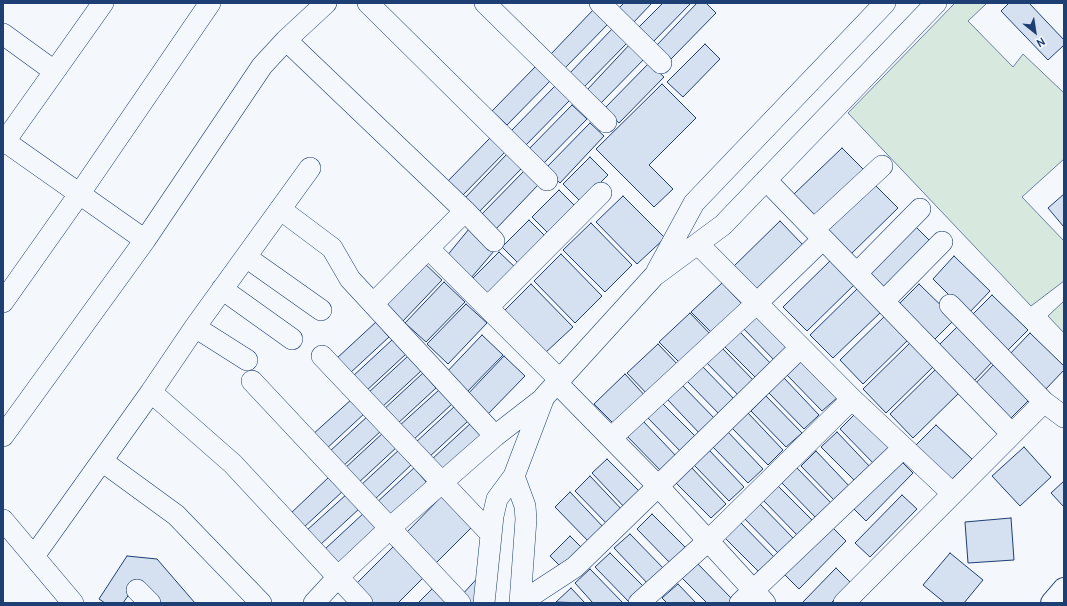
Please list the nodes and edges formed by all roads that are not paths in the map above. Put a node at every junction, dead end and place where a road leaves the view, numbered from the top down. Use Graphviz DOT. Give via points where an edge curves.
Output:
graph roads {
  1 [pos="103,3"];
  2 [pos="210,3"];
  3 [pos="326,3"];
  4 [pos="368,3"];
  5 [pos="485,3"];
  6 [pos="600,3"];
  7 [pos="885,3"];
  8 [pos="936,3"];
  9 [pos="3,34"];
  10 [pos="286,40"];
  11 [pos="661,63"];
  12 [pos="54,71"];
  13 [pos="606,122"];
  14 [pos="4,142"];
  15 [pos="882,166"];
  16 [pos="310,168"];
  17 [pos="547,180"];
  18 [pos="766,180"];
  19 [pos="80,193"];
  20 [pos="601,193"];
  21 [pos="280,209"];
  22 [pos="920,209"];
  23 [pos="466,211"];
  24 [pos="818,234"];
  25 [pos="145,240"];
  26 [pos="494,241"];
  27 [pos="942,242"];
  28 [pos="698,244"];
  29 [pos="428,248"];
  30 [pos="246,257"];
  31 [pos="857,273"];
  32 [pos="654,276"];
  33 [pos="222,289"];
  34 [pos="884,301"];
  35 [pos="3,302"];
  36 [pos="757,303"];
  37 [pos="373,304"];
  38 [pos="950,305"];
  39 [pos="488,307"];
  40 [pos="321,310"];
  41 [pos="195,326"];
  42 [pos="292,339"];
  43 [pos="800,348"];
  44 [pos="322,356"];
  45 [pos="247,360"];
  46 [pos="252,381"];
  47 [pos="553,386"];
  48 [pos="151,392"];
  49 [pos="852,399"];
  50 [pos="1044,402"];
  51 [pos="1064,417"];
  52 [pos="1011,433"];
  53 [pos="3,436"];
  54 [pos="495,436"];
  55 [pos="611,438"];
  56 [pos="903,448"];
  57 [pos="102,461"];
  58 [pos="514,476"];
  59 [pos="442,482"];
  60 [pos="658,486"];
  61 [pos="952,493"];
  62 [pos="3,520"];
  63 [pos="390,528"];
  64 [pos="491,534"];
  65 [pos="708,541"];
  66 [pos="34,556"];
  67 [pos="338,577"];
  68 [pos="1064,589"];
  69 [pos="752,599"];
  70 [pos="73,603"];
  71 [pos="261,603"];
  72 [pos="314,603"];
  73 [pos="362,603"];
  74 [pos="460,603"];
  75 [pos="484,603"];
  76 [pos="520,603"];
  77 [pos="639,603"];
  78 [pos="844,603"];
  79 [pos="1052,603"];
  1 -- 12 [label="street"];
  2 -- 19 [label="street"];
  3 -- 10 [label="street"];
  4 -- 17 [label="street"];
  5 -- 13 [label="street"];
  6 -- 11 [label="street"];
  7 -- 32 [label="street" via="694,203"];
  8 -- 18 [label="street"];
  9 -- 12 [label="street"];
  10 -- 23 [label="street"];
  10 -- 25 [label="street" via="262,66"];
  12 -- 14 [label="street"];
  14 -- 19 [label="street"];
  15 -- 24 [label="street"];
  16 -- 21 [label="street"];
  18 -- 24 [label="street"];
  18 -- 28 [label="street" via="723,225"];
  19 -- 25 [label="street"];
  19 -- 35 [label="street"];
  20 -- 39 [label="street"];
  21 -- 30 [label="street"];
  21 -- 37 [label="street" via="332,248 350,279"];
  22 -- 31 [label="street"];
  23 -- 26 [label="street"];
  23 -- 29 [label="street"];
  24 -- 31 [label="street"];
  24 -- 36 [label="street"];
  25 -- 53 [label="street"];
  27 -- 34 [label="street"];
  28 -- 32 [label="street"];
  28 -- 36 [label="street"];
  29 -- 37 [label="street"];
  29 -- 39 [label="street"];
  30 -- 33 [label="street"];
  30 -- 40 [label="street"];
  31 -- 34 [label="street"];
  32 -- 47 [label="street"];
  33 -- 41 [label="street"];
  33 -- 42 [label="street"];
  34 -- 52 [label="street"];
  36 -- 43 [label="street"];
  36 -- 55 [label="street"];
  37 -- 54 [label="street"];
  38 -- 50 [label="street"];
  39 -- 47 [label="street"];
  41 -- 45 [label="street"];
  41 -- 48 [label="street"];
  43 -- 49 [label="street"];
  43 -- 60 [label="street"];
  44 -- 59 [label="street"];
  46 -- 63 [label="street"];
  47 -- 54 [label="street"];
  47 -- 55 [label="street"];
  47 -- 58 [label="street"];
  48 -- 57 [label="street"];
  48 -- 67 [label="street" via="233,464"];
  49 -- 56 [label="street"];
  49 -- 65 [label="street"];
  50 -- 51 [label="street"];
  50 -- 52 [label="street"];
  52 -- 61 [label="street"];
  54 -- 59 [label="street"];
  55 -- 60 [label="street"];
  56 -- 61 [label="street"];
  56 -- 69 [label="street"];
  57 -- 66 [label="street"];
  57 -- 71 [label="street" via="182,521"];
  58 -- 64 [label="street" via="497,499"];
  58 -- 76 [label="street" via="526,513"];
  59 -- 63 [label="street"];
  59 -- 64 [label="street"];
  60 -- 65 [label="street"];
  60 -- 76 [label="street" via="575,567"];
  61 -- 78 [label="street"];
  62 -- 66 [label="street"];
  63 -- 67 [label="street"];
  63 -- 74 [label="street"];
  64 -- 75 [label="street"];
  65 -- 69 [label="street"];
  65 -- 77 [label="street"];
  66 -- 70 [label="street"];
  67 -- 72 [label="street"];
  67 -- 73 [label="street"];
  68 -- 79 [label="main road"];
}
